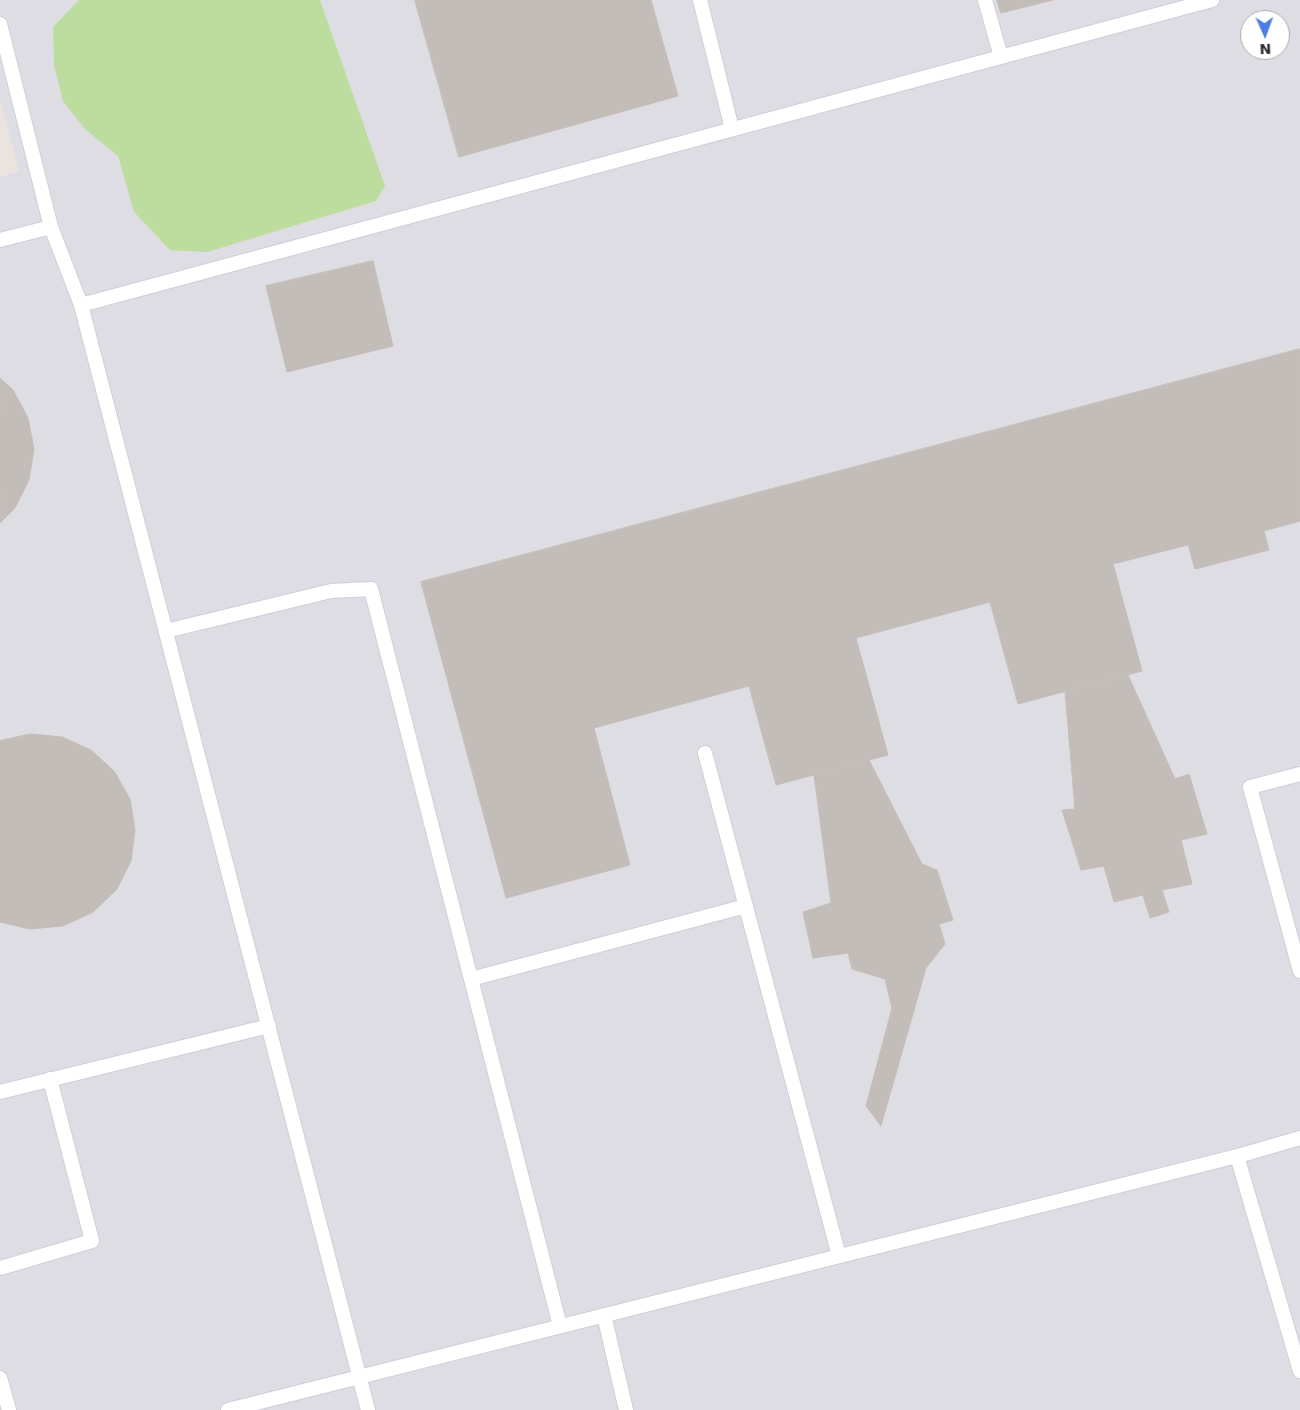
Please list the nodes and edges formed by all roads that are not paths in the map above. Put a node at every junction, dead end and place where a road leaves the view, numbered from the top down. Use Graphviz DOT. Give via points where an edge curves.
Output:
graph roads {
  1 [pos="700,0"];
  2 [pos="985,0"];
  3 [pos="1212,0"];
  4 [pos="0,24"];
  5 [pos="1000,57"];
  6 [pos="732,129"];
  7 [pos="51,227"];
  8 [pos="0,240"];
  9 [pos="81,305"];
  10 [pos="166,630"];
  11 [pos="705,754"];
  12 [pos="1300,774"];
  13 [pos="746,906"];
  14 [pos="1300,971"];
  15 [pos="471,979"];
  16 [pos="269,1026"];
  17 [pos="50,1079"];
  18 [pos="0,1092"];
  19 [pos="1300,1138"];
  20 [pos="1237,1156"];
  21 [pos="839,1256"];
  22 [pos="0,1268"];
  23 [pos="604,1315"];
  24 [pos="560,1326"];
  25 [pos="1300,1370"];
  26 [pos="360,1377"];
  27 [pos="0,1378"];
  28 [pos="9,1410"];
  29 [pos="228,1410"];
  30 [pos="368,1410"];
  31 [pos="626,1410"];
  1 -- 6 [label="lane"];
  2 -- 5 [label="lane"];
  3 -- 5 [label="lane"];
  4 -- 7 [label="lane"];
  5 -- 6 [label="lane"];
  6 -- 9 [label="lane"];
  7 -- 8 [label="lane"];
  7 -- 9 [label="lane"];
  9 -- 10 [label="lane"];
  10 -- 15 [label="lane" via="331,591 371,590"];
  10 -- 16 [label="lane"];
  11 -- 13 [label="lane"];
  12 -- 14 [label="lane" via="1250,787"];
  13 -- 15 [label="lane"];
  13 -- 21 [label="lane"];
  15 -- 24 [label="lane"];
  16 -- 17 [label="lane"];
  16 -- 26 [label="lane"];
  17 -- 18 [label="lane"];
  17 -- 22 [label="lane" via="92,1242"];
  19 -- 20 [label="lane"];
  20 -- 21 [label="lane"];
  20 -- 25 [label="lane"];
  21 -- 23 [label="lane"];
  23 -- 24 [label="lane"];
  23 -- 31 [label="lane"];
  24 -- 26 [label="lane"];
  26 -- 29 [label="lane"];
  26 -- 30 [label="lane"];
  27 -- 28 [label="lane"];
}
